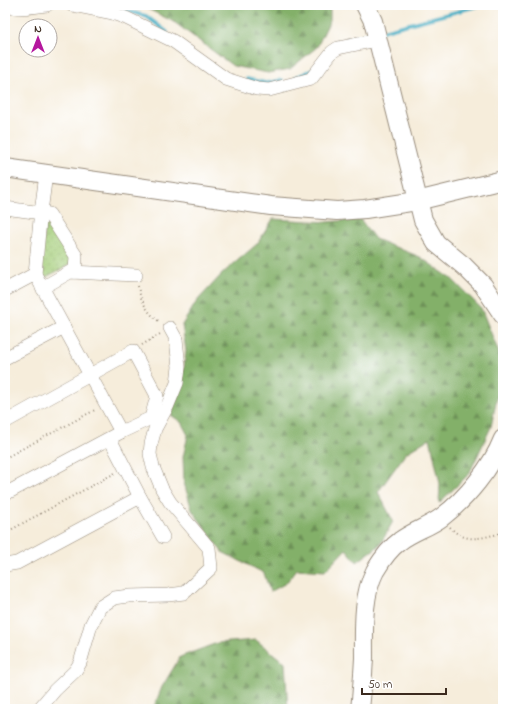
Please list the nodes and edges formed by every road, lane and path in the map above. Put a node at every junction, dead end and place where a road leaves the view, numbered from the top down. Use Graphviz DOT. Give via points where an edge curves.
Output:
graph roads {
  1 [pos="5,5"];
  2 [pos="47,5"];
  3 [pos="72,5"];
  4 [pos="365,5"];
  5 [pos="376,35"];
  6 [pos="5,168"];
  7 [pos="46,174"];
  8 [pos="503,180"];
  9 [pos="417,201"];
  10 [pos="5,208"];
  11 [pos="41,216"];
  12 [pos="75,272"];
  13 [pos="35,274"];
  14 [pos="136,275"];
  15 [pos="42,288"];
  16 [pos="5,290"];
  17 [pos="503,315"];
  18 [pos="64,327"];
  19 [pos="170,328"];
  20 [pos="133,351"];
  21 [pos="5,358"];
  22 [pos="90,375"];
  23 [pos="106,404"];
  24 [pos="5,422"];
  25 [pos="116,435"];
  26 [pos="503,439"];
  27 [pos="5,458"];
  28 [pos="125,468"];
  29 [pos="5,494"];
  30 [pos="140,497"];
  31 [pos="442,518"];
  32 [pos="5,533"];
  33 [pos="503,533"];
  34 [pos="163,537"];
  35 [pos="5,565"];
  36 [pos="39,709"];
  37 [pos="360,709"];
  1 -- 2 [label="street" via="27,8"];
  3 -- 5 [label="street" via="126,18 172,41 226,79 257,89 269,90 311,79 332,52"];
  4 -- 5 [label="street"];
  5 -- 9 [label="street"];
  6 -- 7 [label="street"];
  7 -- 9 [label="street" via="271,206 337,211"];
  7 -- 11 [label="street"];
  8 -- 9 [label="street"];
  9 -- 17 [label="street" via="423,220 436,243 483,285"];
  10 -- 11 [label="street"];
  11 -- 12 [label="street" via="49,214 76,256"];
  11 -- 13 [label="street"];
  12 -- 14 [label="street"];
  12 -- 15 [label="street" via="70,272"];
  13 -- 15 [label="street"];
  13 -- 16 [label="street"];
  14 -- 19 [label="path" via="143,304 156,319"];
  15 -- 18 [label="street"];
  18 -- 21 [label="street"];
  18 -- 22 [label="street"];
  19 -- 20 [label="path"];
  19 -- 36 [label="street" via="176,339 178,378 155,429 150,454 162,489 170,502 209,548 211,568 184,593 114,598 100,607 91,625 80,663"];
  20 -- 22 [label="street"];
  20 -- 25 [label="street" via="157,396 151,418"];
  22 -- 23 [label="street"];
  22 -- 24 [label="street"];
  23 -- 25 [label="street"];
  23 -- 27 [label="path"];
  25 -- 28 [label="street"];
  25 -- 29 [label="street"];
  26 -- 31 [label="street" via="485,470 468,492"];
  28 -- 30 [label="street"];
  28 -- 32 [label="path"];
  30 -- 34 [label="street"];
  30 -- 35 [label="street" via="16,563"];
  31 -- 33 [label="path" via="456,534 468,539"];
  31 -- 37 [label="street" via="399,541 375,572 364,617"];
}
